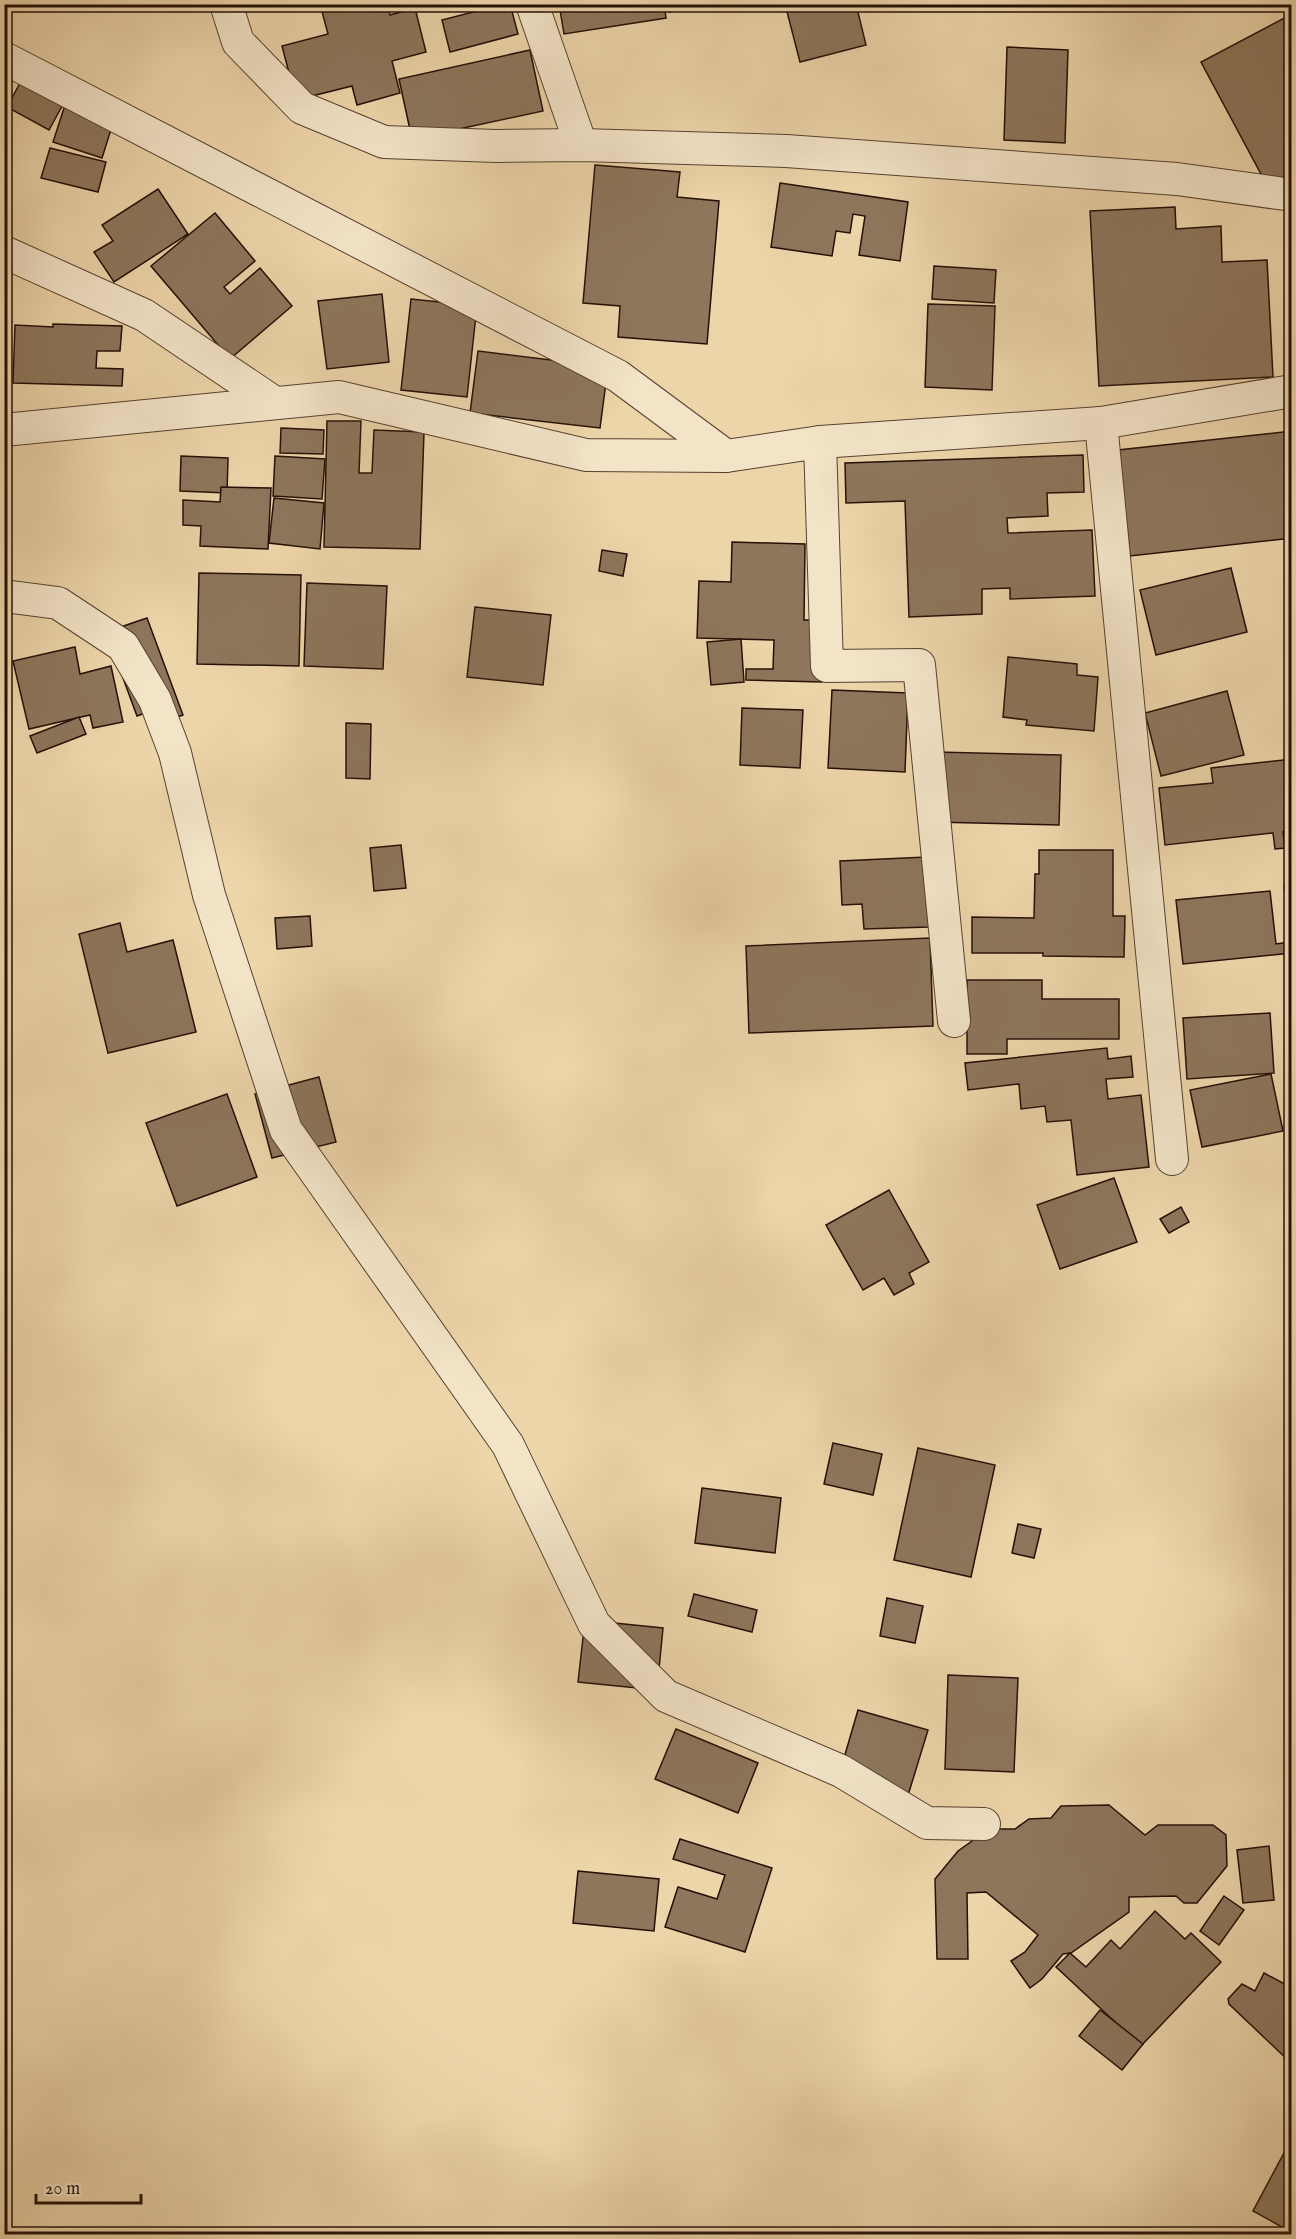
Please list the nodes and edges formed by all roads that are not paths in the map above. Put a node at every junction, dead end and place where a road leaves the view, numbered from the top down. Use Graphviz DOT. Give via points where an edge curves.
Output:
graph roads {
  1 [pos="226,4"];
  2 [pos="532,4"];
  3 [pos="4,58"];
  4 [pos="581,145"];
  5 [pos="1292,195"];
  6 [pos="4,252"];
  7 [pos="1292,391"];
  8 [pos="275,403"];
  9 [pos="1101,423"];
  10 [pos="4,430"];
  11 [pos="820,442"];
  12 [pos="726,456"];
  13 [pos="4,596"];
  14 [pos="954,1021"];
  15 [pos="1172,1159"];
  16 [pos="984,1824"];
  1 -- 4 [label="street" via="238,42 302,108 384,142"];
  2 -- 4 [label="street"];
  3 -- 12 [label="street" via="618,376"];
  4 -- 5 [label="street" via="798,152 1177,180"];
  6 -- 8 [label="street" via="144,315"];
  7 -- 9 [label="street"];
  8 -- 10 [label="street"];
  8 -- 12 [label="street" via="339,397 586,455"];
  9 -- 11 [label="street"];
  9 -- 15 [label="street"];
  11 -- 12 [label="street"];
  11 -- 14 [label="street" via="827,666 919,665"];
  13 -- 16 [label="street" via="58,603 123,646 155,700 175,753 209,895 286,1130 508,1445 594,1624 666,1696 840,1771 927,1823"];
}
